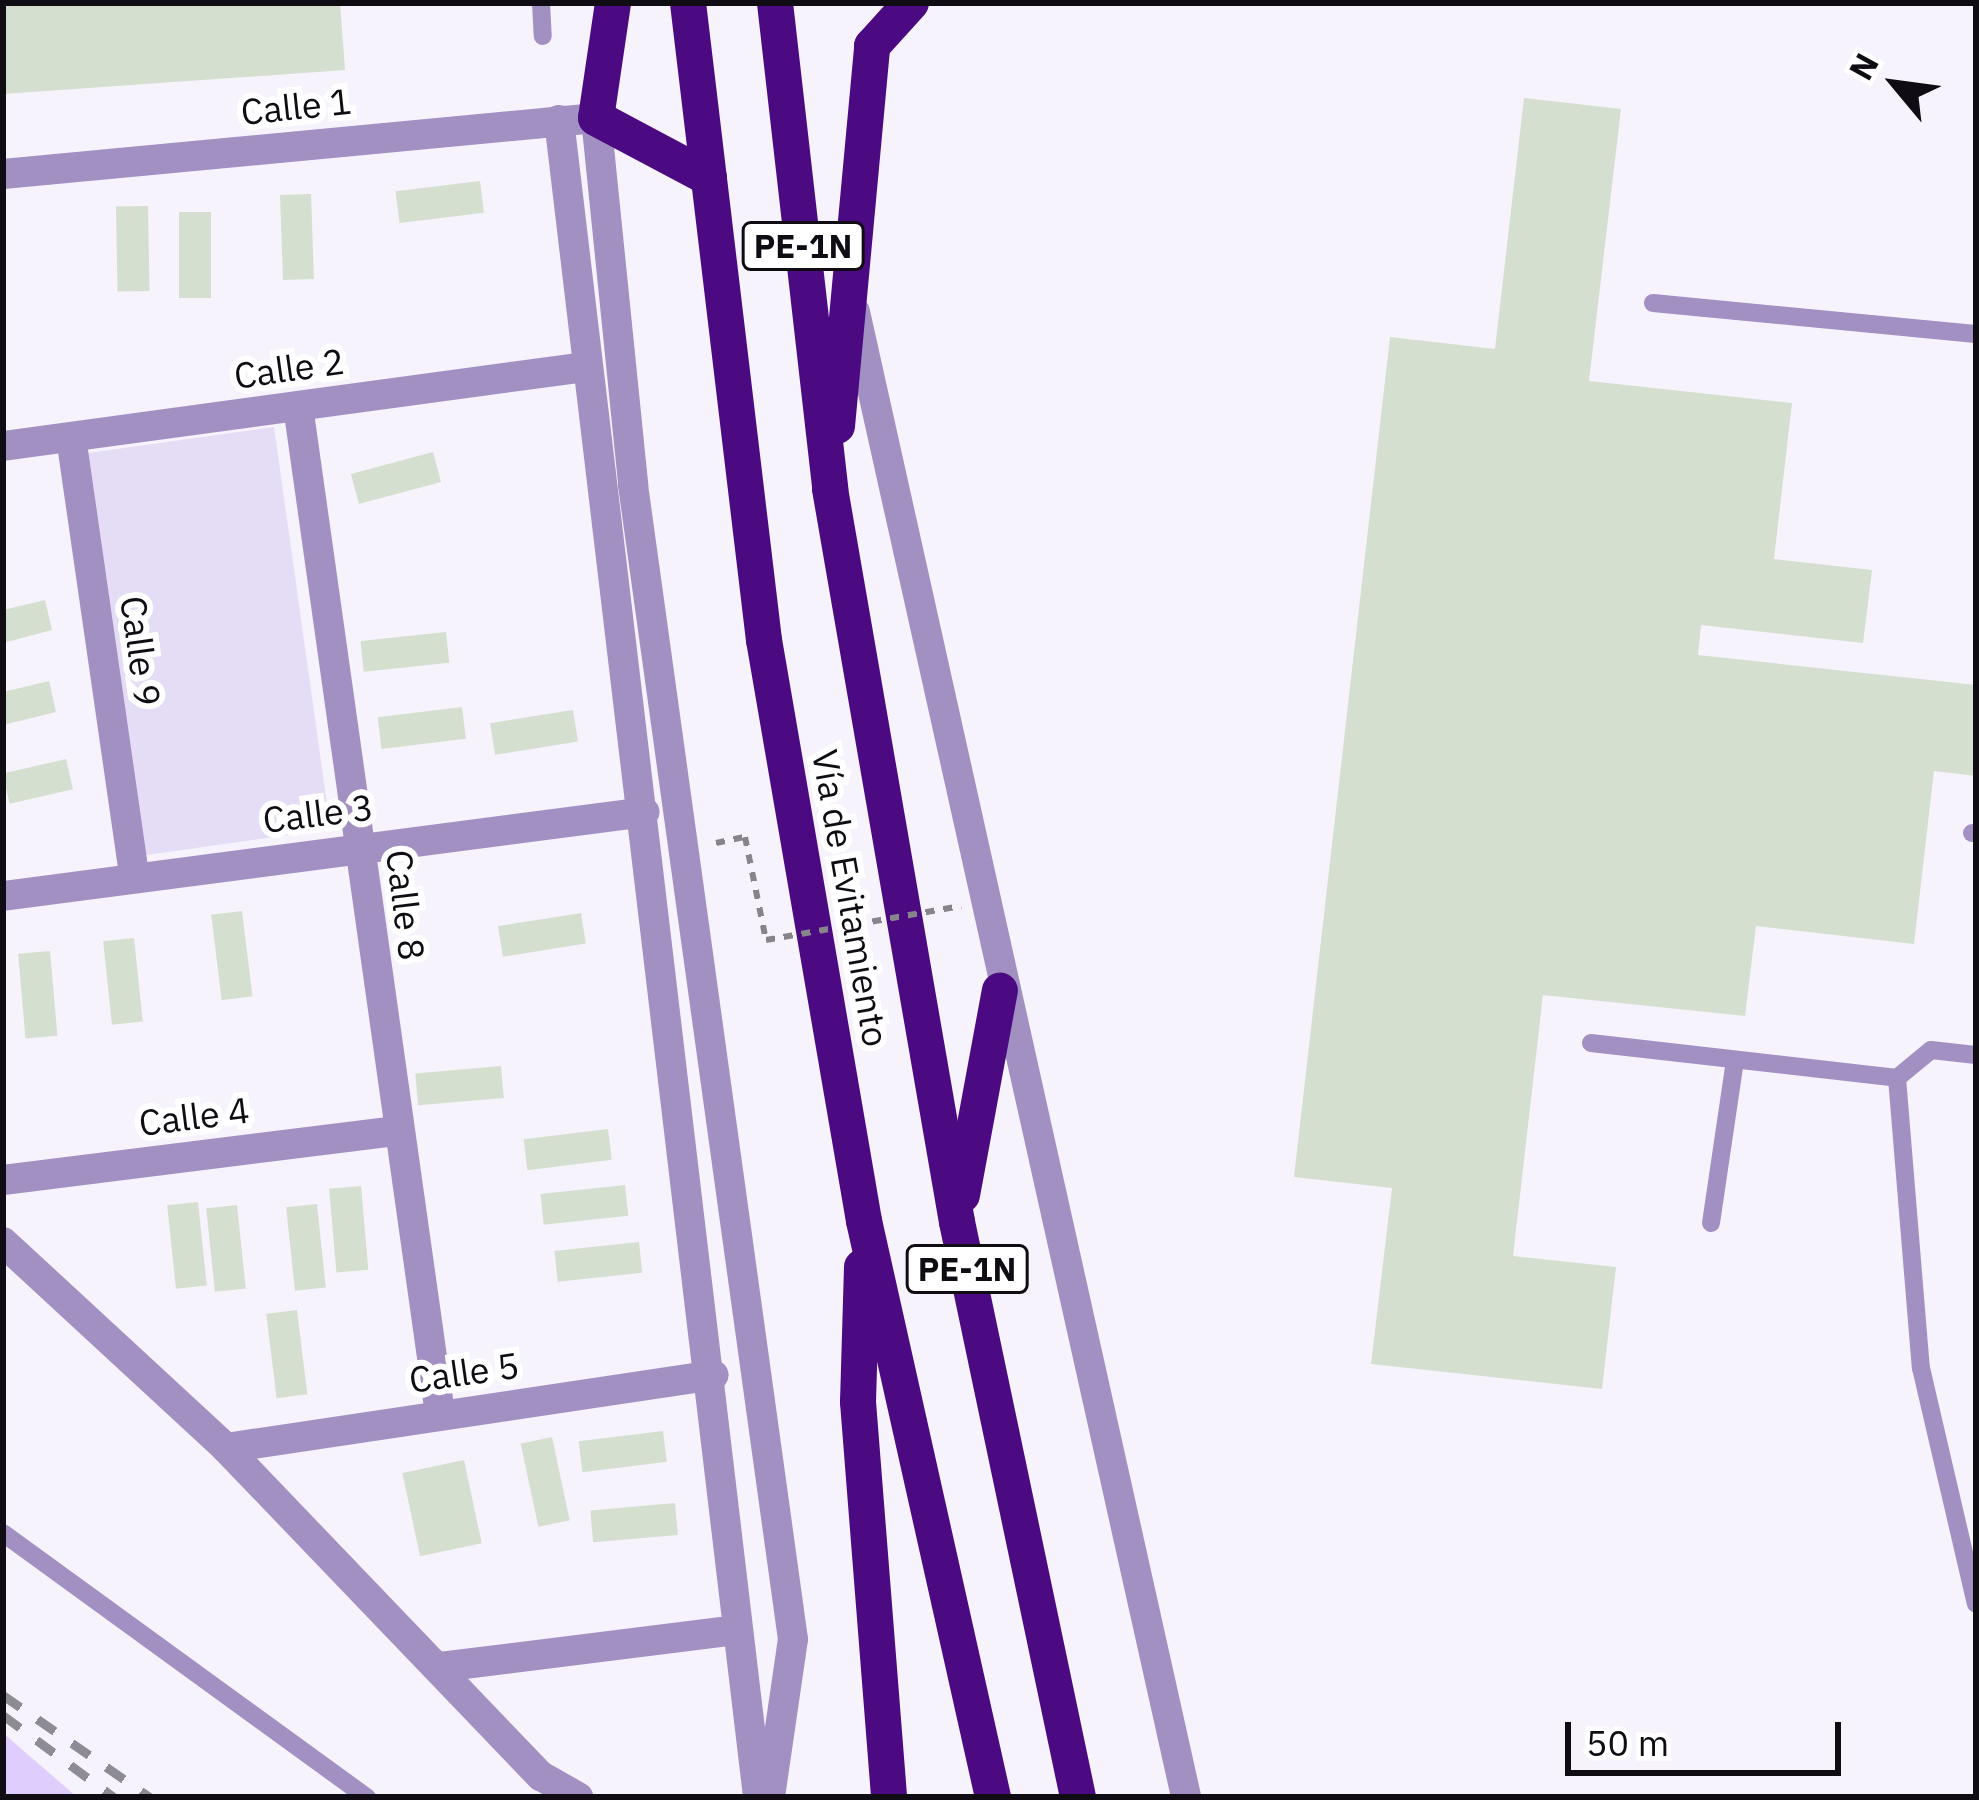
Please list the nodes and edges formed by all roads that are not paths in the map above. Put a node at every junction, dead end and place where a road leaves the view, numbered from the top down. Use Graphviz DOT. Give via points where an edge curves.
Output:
graph roads {
  1 [pos="541,3"];
  2 [pos="614,3"];
  3 [pos="688,3"];
  4 [pos="776,3"];
  5 [pos="911,3"];
  6 [pos="543,35"];
  7 [pos="596,118"];
  8 [pos="559,120"];
  9 [pos="3,174"];
  10 [pos="709,178"];
  11 [pos="852,300"];
  12 [pos="1653,303"];
  13 [pos="1976,334"];
  14 [pos="586,367"];
  15 [pos="298,406"];
  16 [pos="71,436"];
  17 [pos="3,446"];
  18 [pos="830,489"];
  19 [pos="645,812"];
  20 [pos="359,846"];
  21 [pos="134,876"];
  22 [pos="3,896"];
  23 [pos="1000,990"];
  24 [pos="1592,1043"];
  25 [pos="1976,1055"];
  26 [pos="1736,1060"];
  27 [pos="1897,1078"];
  28 [pos="395,1131"];
  29 [pos="3,1180"];
  30 [pos="864,1221"];
  31 [pos="957,1222"];
  32 [pos="1711,1223"];
  33 [pos="3,1242"];
  34 [pos="714,1375"];
  35 [pos="440,1414"];
  36 [pos="226,1448"];
  37 [pos="3,1533"];
  38 [pos="1976,1604"];
  39 [pos="739,1630"];
  40 [pos="440,1667"];
  41 [pos="367,1797"];
  42 [pos="578,1797"];
  43 [pos="758,1797"];
  44 [pos="770,1797"];
  45 [pos="889,1797"];
  46 [pos="993,1797"];
  47 [pos="1078,1797"];
  48 [pos="1186,1797"];
  1 -- 6 [label="lane"];
  2 -- 7 [label="highway"];
  3 -- 10 [label="highway, Vía de Evitamiento / PE-1N"];
  4 -- 18 [label="highway, Vía de Evitamiento / PE-1N"];
  5 -- 11 [label="highway" via="872,46"];
  7 -- 8 [label="street, Calle 1"];
  7 -- 10 [label="highway"];
  7 -- 44 [label="street" via="633,485 793,1639"];
  8 -- 9 [label="street, Calle 1"];
  8 -- 14 [label="street"];
  10 -- 30 [label="highway, Vía de Evitamiento / PE-1N" via="764,640"];
  11 -- 18 [label="highway"];
  11 -- 23 [label="street"];
  12 -- 13 [label="lane"];
  14 -- 15 [label="street, Calle 2"];
  14 -- 19 [label="street"];
  15 -- 16 [label="street, Calle 2"];
  15 -- 20 [label="street, Calle 8"];
  16 -- 17 [label="street, Calle 2"];
  16 -- 21 [label="street, Calle 9"];
  18 -- 31 [label="highway, Vía de Evitamiento / PE-1N"];
  19 -- 20 [label="street, Calle 3"];
  19 -- 34 [label="street"];
  20 -- 21 [label="street, Calle 3"];
  20 -- 28 [label="street, Calle 8"];
  21 -- 22 [label="street, Calle 3"];
  23 -- 31 [label="highway"];
  23 -- 48 [label="street"];
  24 -- 26 [label="lane"];
  25 -- 27 [label="lane" via="1931,1050"];
  26 -- 27 [label="lane"];
  26 -- 32 [label="lane"];
  27 -- 38 [label="lane" via="1921,1368"];
  28 -- 29 [label="street, Calle 4"];
  28 -- 35 [label="street, Calle 8"];
  30 -- 45 [label="highway" via="858,1402"];
  30 -- 46 [label="highway, Vía de Evitamiento / PE-1N"];
  31 -- 47 [label="highway, Vía de Evitamiento / PE-1N"];
  33 -- 36 [label="street"];
  34 -- 35 [label="street, Calle 5"];
  34 -- 39 [label="street"];
  35 -- 36 [label="street, Calle 5"];
  36 -- 40 [label="street"];
  37 -- 41 [label="lane"];
  39 -- 40 [label="street"];
  39 -- 43 [label="street"];
  40 -- 42 [label="street" via="541,1776"];
}
